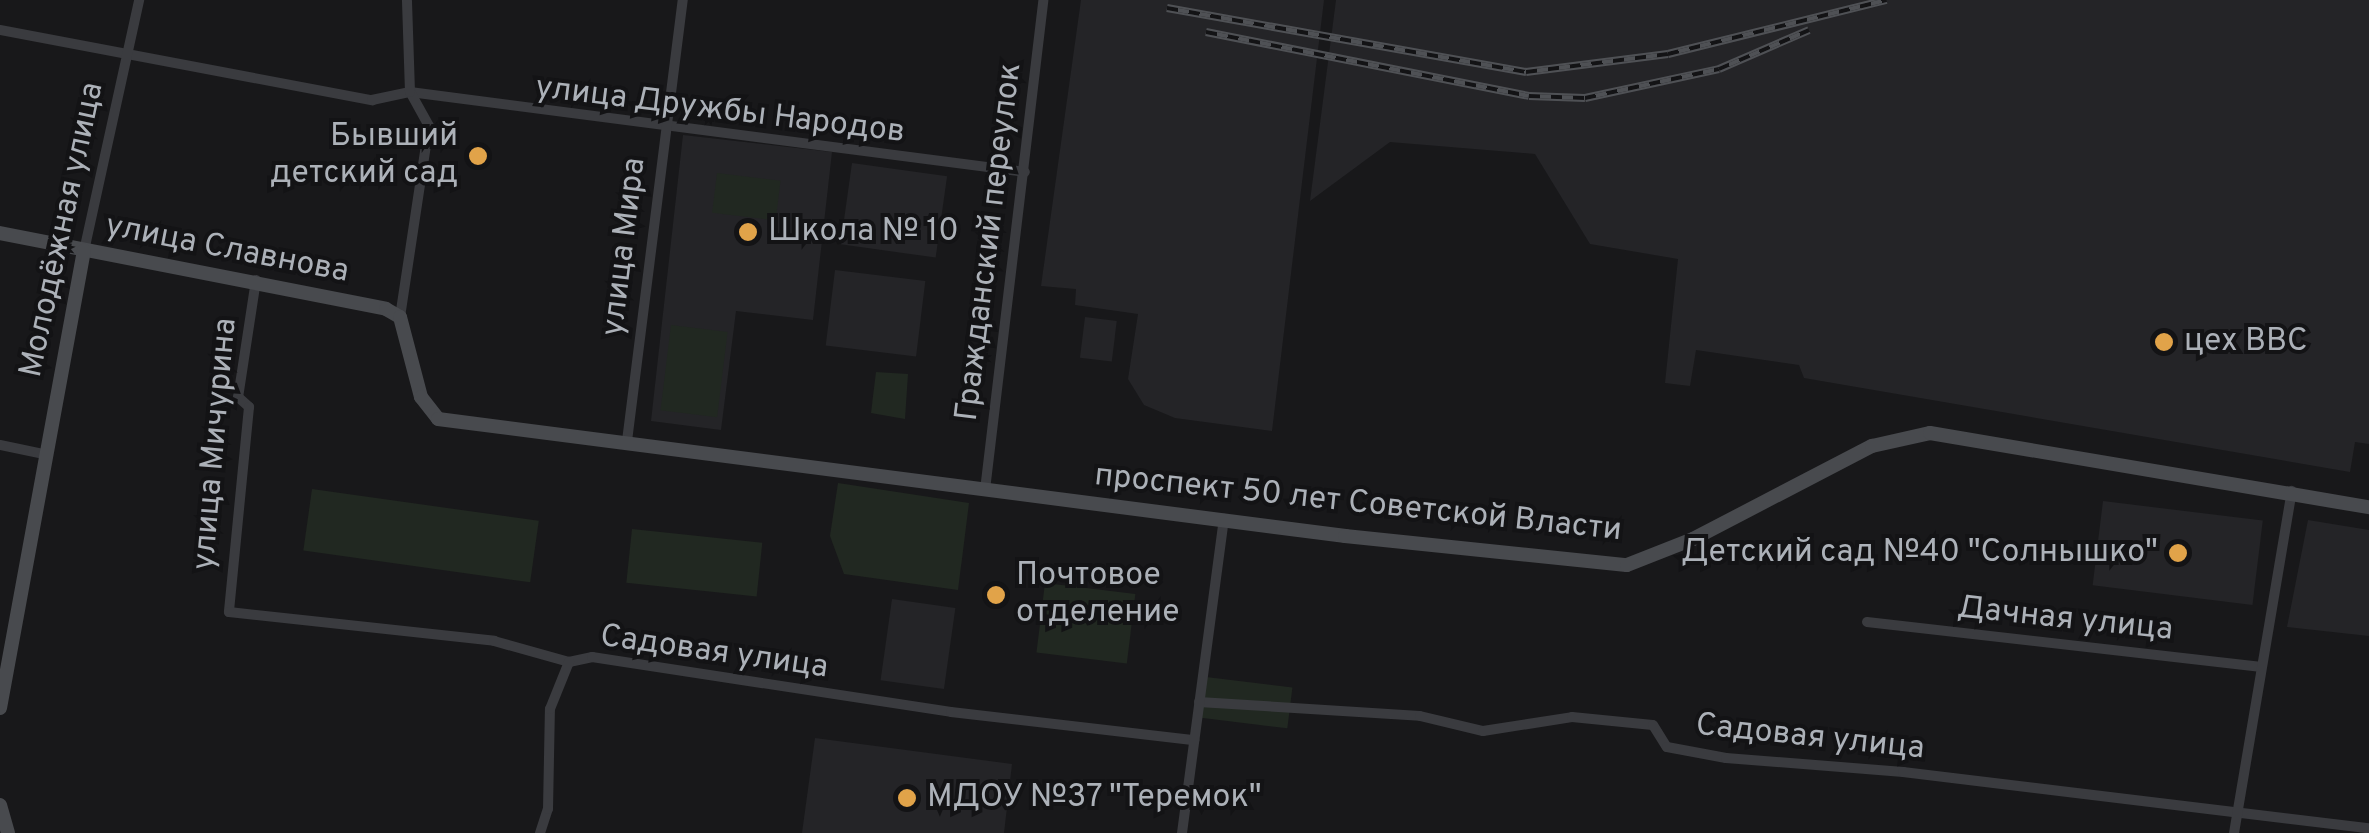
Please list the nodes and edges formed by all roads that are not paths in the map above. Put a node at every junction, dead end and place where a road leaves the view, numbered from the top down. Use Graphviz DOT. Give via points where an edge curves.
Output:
graph roads {
  1 [pos="140,0"];
  2 [pos="407,0"];
  3 [pos="683,0"];
  4 [pos="1043,0"];
  5 [pos="0,30"];
  6 [pos="130,55"];
  7 [pos="410,92"];
  8 [pos="664,129"];
  9 [pos="1025,172"];
  10 [pos="0,234"];
  11 [pos="84,251"];
  12 [pos="256,280"];
  13 [pos="393,313"];
  14 [pos="627,441"];
  15 [pos="0,445"];
  16 [pos="44,454"];
  17 [pos="985,490"];
  18 [pos="2292,490"];
  19 [pos="2369,507"];
  20 [pos="1224,520"];
  21 [pos="228,612"];
  22 [pos="1867,622"];
  23 [pos="569,662"];
  24 [pos="3,664"];
  25 [pos="2259,666"];
  26 [pos="1198,702"];
  27 [pos="0,708"];
  28 [pos="1194,740"];
  29 [pos="0,805"];
  30 [pos="2236,810"];
  31 [pos="2369,828"];
  32 [pos="8,833"];
  33 [pos="540,833"];
  34 [pos="1182,833"];
  35 [pos="2234,833"];
  1 -- 6 [label="street, Молодёжная улица"];
  2 -- 7 [label="street"];
  3 -- 8 [label="street, улица Мира"];
  4 -- 9 [label="street, Гражданский переулок"];
  5 -- 6 [label="street, улица Дружбы Народов"];
  6 -- 7 [label="street, улица Дружбы Народов" via="372,100"];
  6 -- 11 [label="street, Молодёжная улица"];
  7 -- 8 [label="street, улица Дружбы Народов"];
  7 -- 13 [label="street" via="429,126"];
  8 -- 9 [label="street, улица Дружбы Народов"];
  8 -- 14 [label="street, улица Мира"];
  9 -- 17 [label="street, Гражданский переулок"];
  10 -- 11 [label="main road, улица Славнова"];
  11 -- 12 [label="main road, улица Славнова"];
  11 -- 16 [label="main road, Молодёжная улица"];
  12 -- 13 [label="main road, улица Славнова"];
  12 -- 21 [label="street, улица Мичурина" via="238,397 249,408"];
  13 -- 14 [label="main road, проспект 50 лет Советской Власти" via="421,398 438,419"];
  14 -- 17 [label="main road, проспект 50 лет Советской Власти"];
  15 -- 16 [label="street"];
  16 -- 24 [label="main road, Молодёжная улица"];
  17 -- 20 [label="main road, проспект 50 лет Советской Власти"];
  18 -- 19 [label="main road, проспект 50 лет Советской Власти"];
  18 -- 20 [label="main road, проспект 50 лет Советской Власти" via="1930,433 1872,446 1693,539 1626,565"];
  18 -- 25 [label="street"];
  20 -- 26 [label="street"];
  21 -- 23 [label="street, Садовая улица" via="494,641"];
  22 -- 25 [label="street, Дачная улица"];
  23 -- 28 [label="street, Садовая улица" via="592,657 950,712"];
  23 -- 33 [label="street" via="550,710 548,809"];
  24 -- 27 [label="main road, Молодёжная улица"];
  25 -- 30 [label="street"];
  26 -- 28 [label="street"];
  26 -- 30 [label="street, Садовая улица" via="1420,716 1483,732 1572,717 1653,725 1667,747 1726,758"];
  28 -- 34 [label="street"];
  29 -- 32 [label="main road"];
  30 -- 31 [label="street, Садовая улица"];
  30 -- 35 [label="street"];
}
